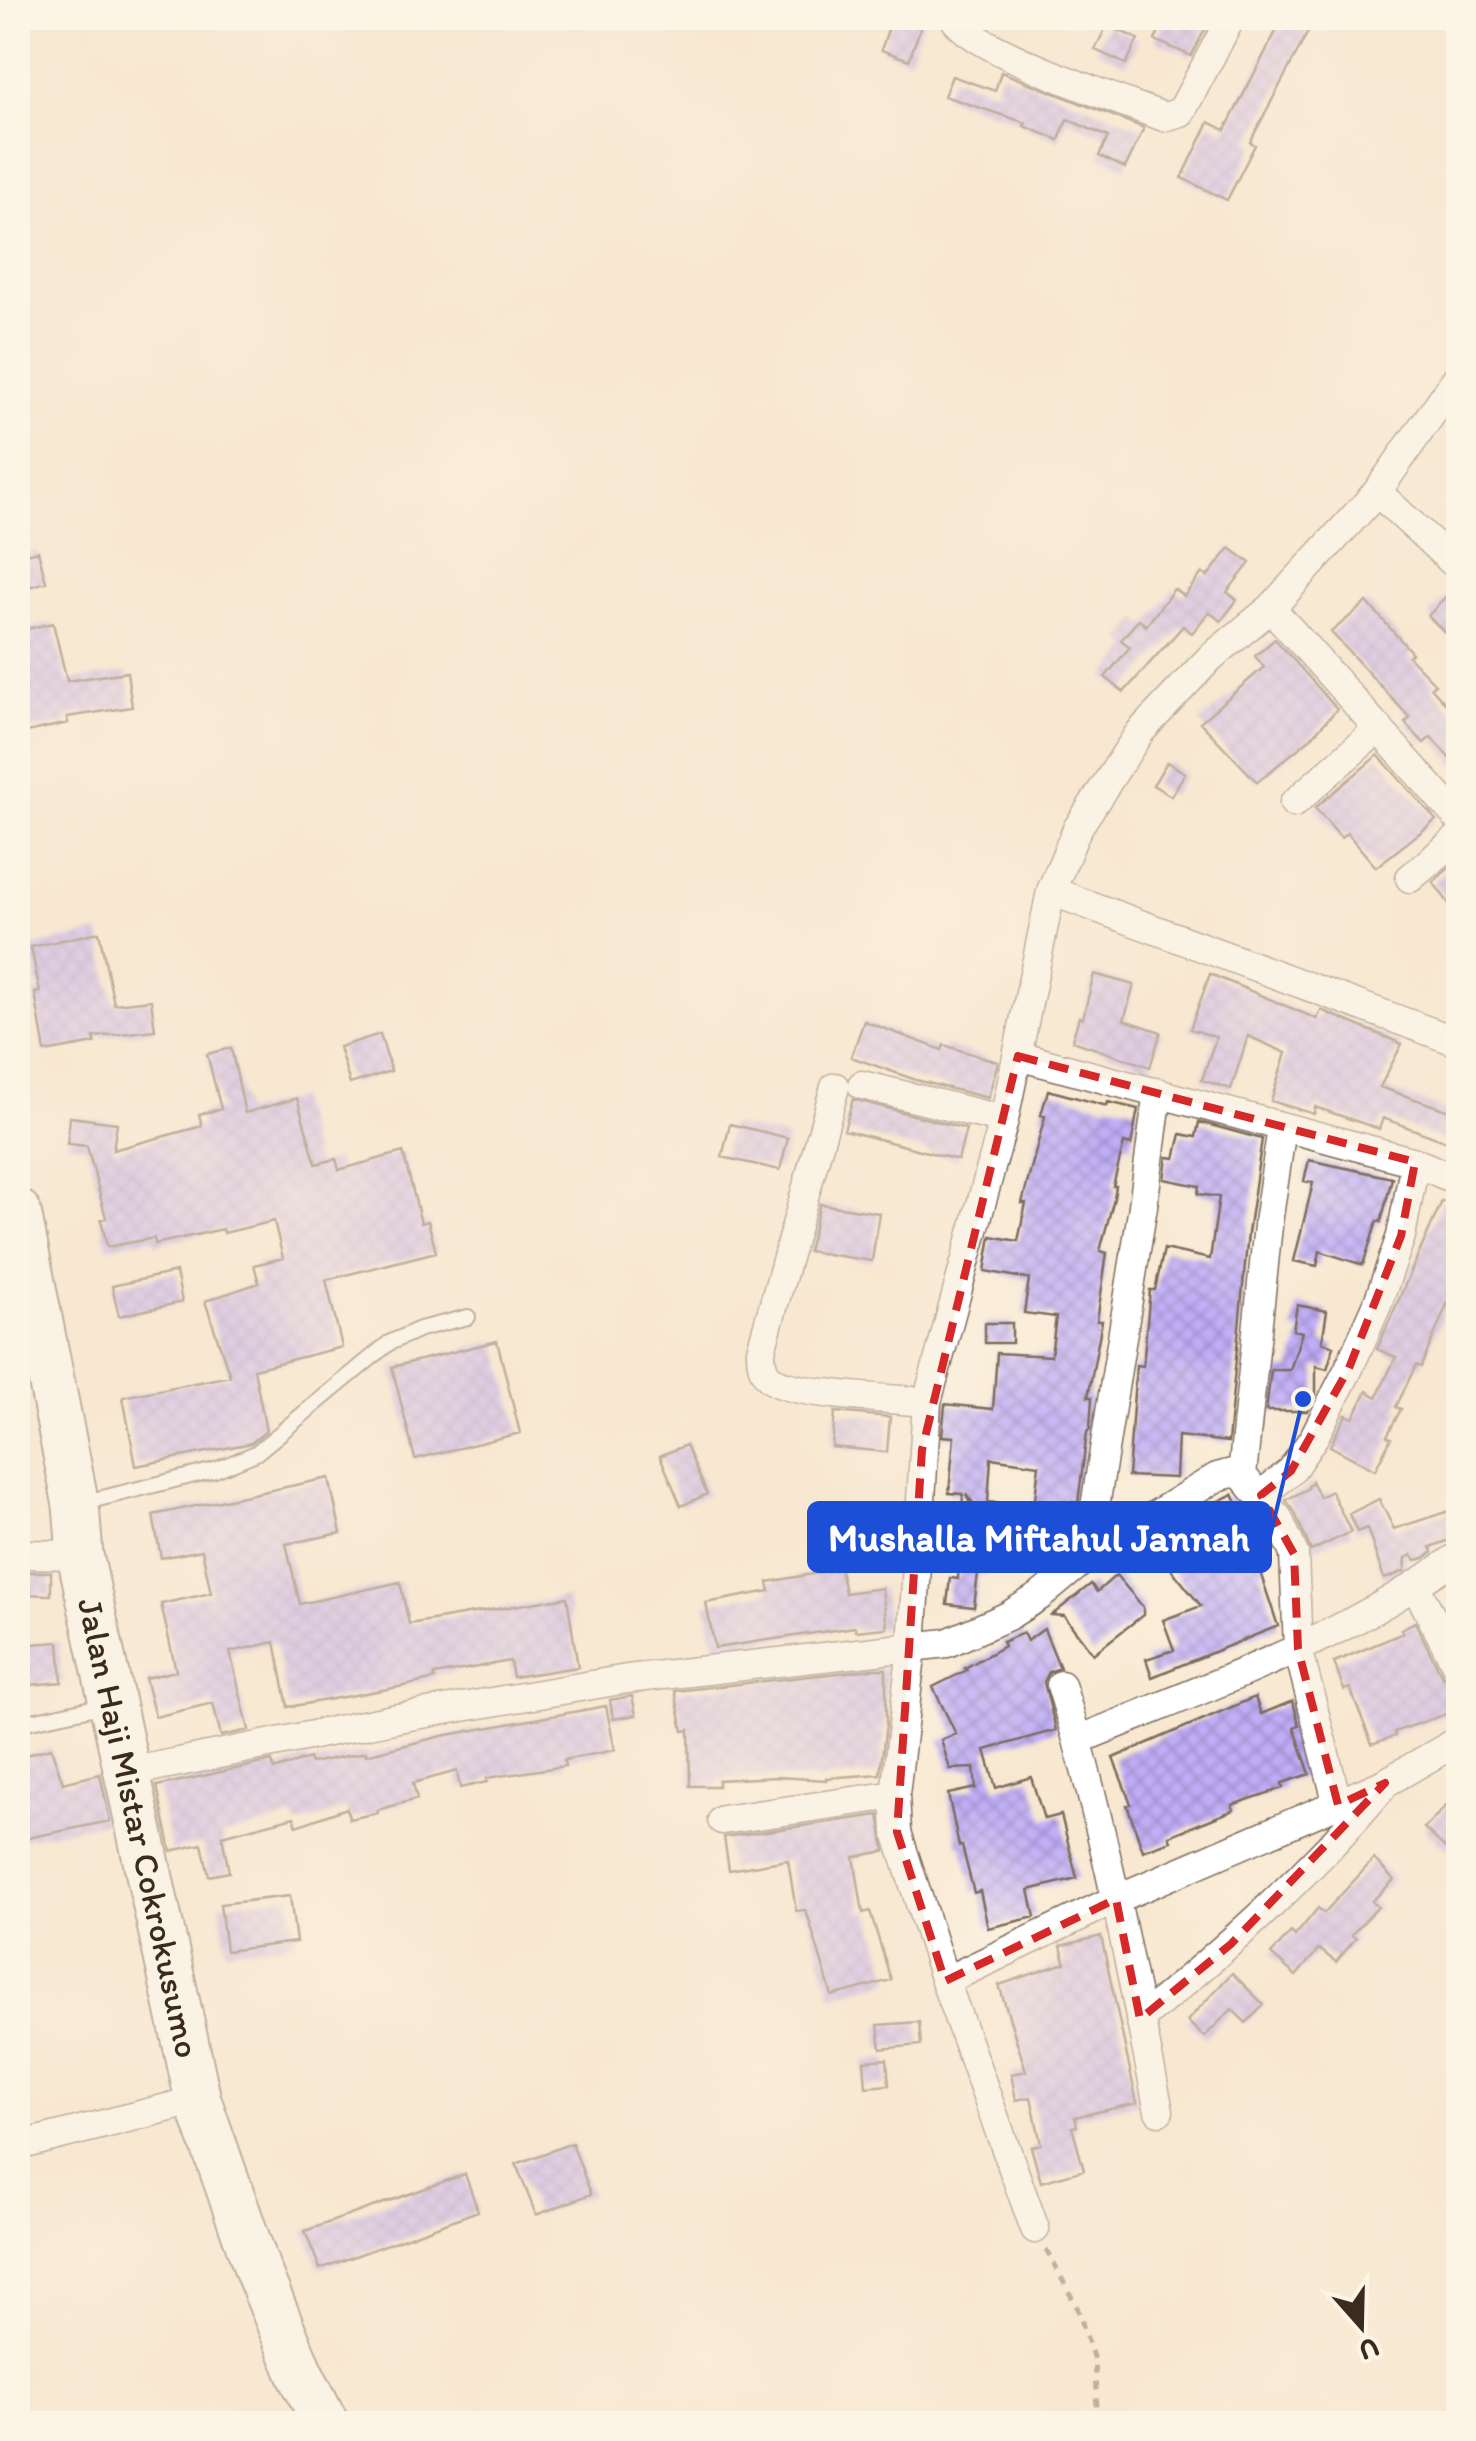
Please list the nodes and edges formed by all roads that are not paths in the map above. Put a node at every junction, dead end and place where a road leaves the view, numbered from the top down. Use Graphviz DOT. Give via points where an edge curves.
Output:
graph roads {
  1 [pos="954,18"];
  2 [pos="1231,18"];
  3 [pos="1458,376"];
  4 [pos="1378,492"];
  5 [pos="1458,567"];
  6 [pos="1271,608"];
  7 [pos="1379,728"];
  8 [pos="1294,803"];
  9 [pos="1458,818"];
  10 [pos="1458,838"];
  11 [pos="1410,878"];
  12 [pos="1051,891"];
  13 [pos="1458,1042"];
  14 [pos="1018,1056"];
  15 [pos="1158,1092"];
  16 [pos="1004,1120"];
  17 [pos="1282,1126"];
  18 [pos="1414,1162"];
  19 [pos="1458,1180"];
  20 [pos="18,1212"];
  21 [pos="468,1317"];
  22 [pos="927,1402"];
  23 [pos="1252,1485"];
  24 [pos="76,1504"];
  25 [pos="18,1554"];
  26 [pos="80,1554"];
  27 [pos="1458,1556"];
  28 [pos="1088,1557"];
  29 [pos="1416,1587"];
  30 [pos="912,1646"];
  31 [pos="1298,1648"];
  32 [pos="1458,1668"];
  33 [pos="1061,1685"];
  34 [pos="112,1704"];
  35 [pos="18,1724"];
  36 [pos="1078,1740"];
  37 [pos="1458,1741"];
  38 [pos="129,1772"];
  39 [pos="1385,1783"];
  40 [pos="895,1795"];
  41 [pos="1338,1805"];
  42 [pos="722,1820"];
  43 [pos="1116,1899"];
  44 [pos="945,1982"];
  45 [pos="1140,2019"];
  46 [pos="198,2100"];
  47 [pos="1159,2111"];
  48 [pos="18,2146"];
  49 [pos="1035,2229"];
  50 [pos="326,2424"];
  1 -- 2 [label="street" via="1019,61 1164,117 1181,112"];
  3 -- 4 [label="street"];
  4 -- 5 [label="street"];
  4 -- 6 [label="street"];
  6 -- 7 [label="street"];
  6 -- 12 [label="street" via="1210,658 1140,732 1078,829"];
  7 -- 8 [label="street"];
  7 -- 9 [label="street"];
  10 -- 11 [label="street"];
  12 -- 13 [label="street"];
  12 -- 14 [label="street"];
  14 -- 15 [label="street"];
  14 -- 16 [label="street"];
  15 -- 17 [label="street"];
  15 -- 28 [label="street"];
  16 -- 22 [label="street"];
  16 -- 22 [label="street" via="849,1086 762,1350 773,1382"];
  17 -- 18 [label="street"];
  17 -- 23 [label="street" via="1269,1216"];
  18 -- 19 [label="street"];
  18 -- 23 [label="street" via="1400,1236 1349,1368 1291,1470"];
  20 -- 24 [label="main road, Jalan Haji Mistar Cokrokusumo"];
  21 -- 24 [label="lane" via="420,1328 389,1344 256,1453 215,1470"];
  22 -- 30 [label="street"];
  23 -- 28 [label="street" via="1232,1473 1217,1477"];
  23 -- 31 [label="street" via="1278,1518 1294,1554"];
  24 -- 26 [label="main road, Jalan Haji Mistar Cokrokusumo"];
  25 -- 26 [label="street"];
  26 -- 34 [label="main road, Jalan Haji Mistar Cokrokusumo"];
  27 -- 29 [label="street"];
  28 -- 30 [label="street" via="1008,1616 948,1642"];
  29 -- 31 [label="street"];
  29 -- 32 [label="street"];
  30 -- 38 [label="street" via="628,1678"];
  30 -- 40 [label="street"];
  31 -- 36 [label="street"];
  31 -- 41 [label="street"];
  33 -- 36 [label="street"];
  34 -- 35 [label="lane"];
  34 -- 38 [label="main road, Jalan Haji Mistar Cokrokusumo"];
  36 -- 43 [label="street"];
  37 -- 39 [label="street"];
  38 -- 46 [label="main road, Jalan Haji Mistar Cokrokusumo"];
  39 -- 41 [label="street"];
  39 -- 45 [label="street" via="1232,1944"];
  40 -- 42 [label="street"];
  40 -- 44 [label="street" via="900,1849"];
  41 -- 43 [label="street"];
  43 -- 44 [label="street"];
  43 -- 45 [label="street"];
  44 -- 49 [label="street"];
  45 -- 47 [label="street"];
  46 -- 48 [label="street"];
  46 -- 50 [label="main road, Jalan Haji Mistar Cokrokusumo" via="258,2271"];
}
